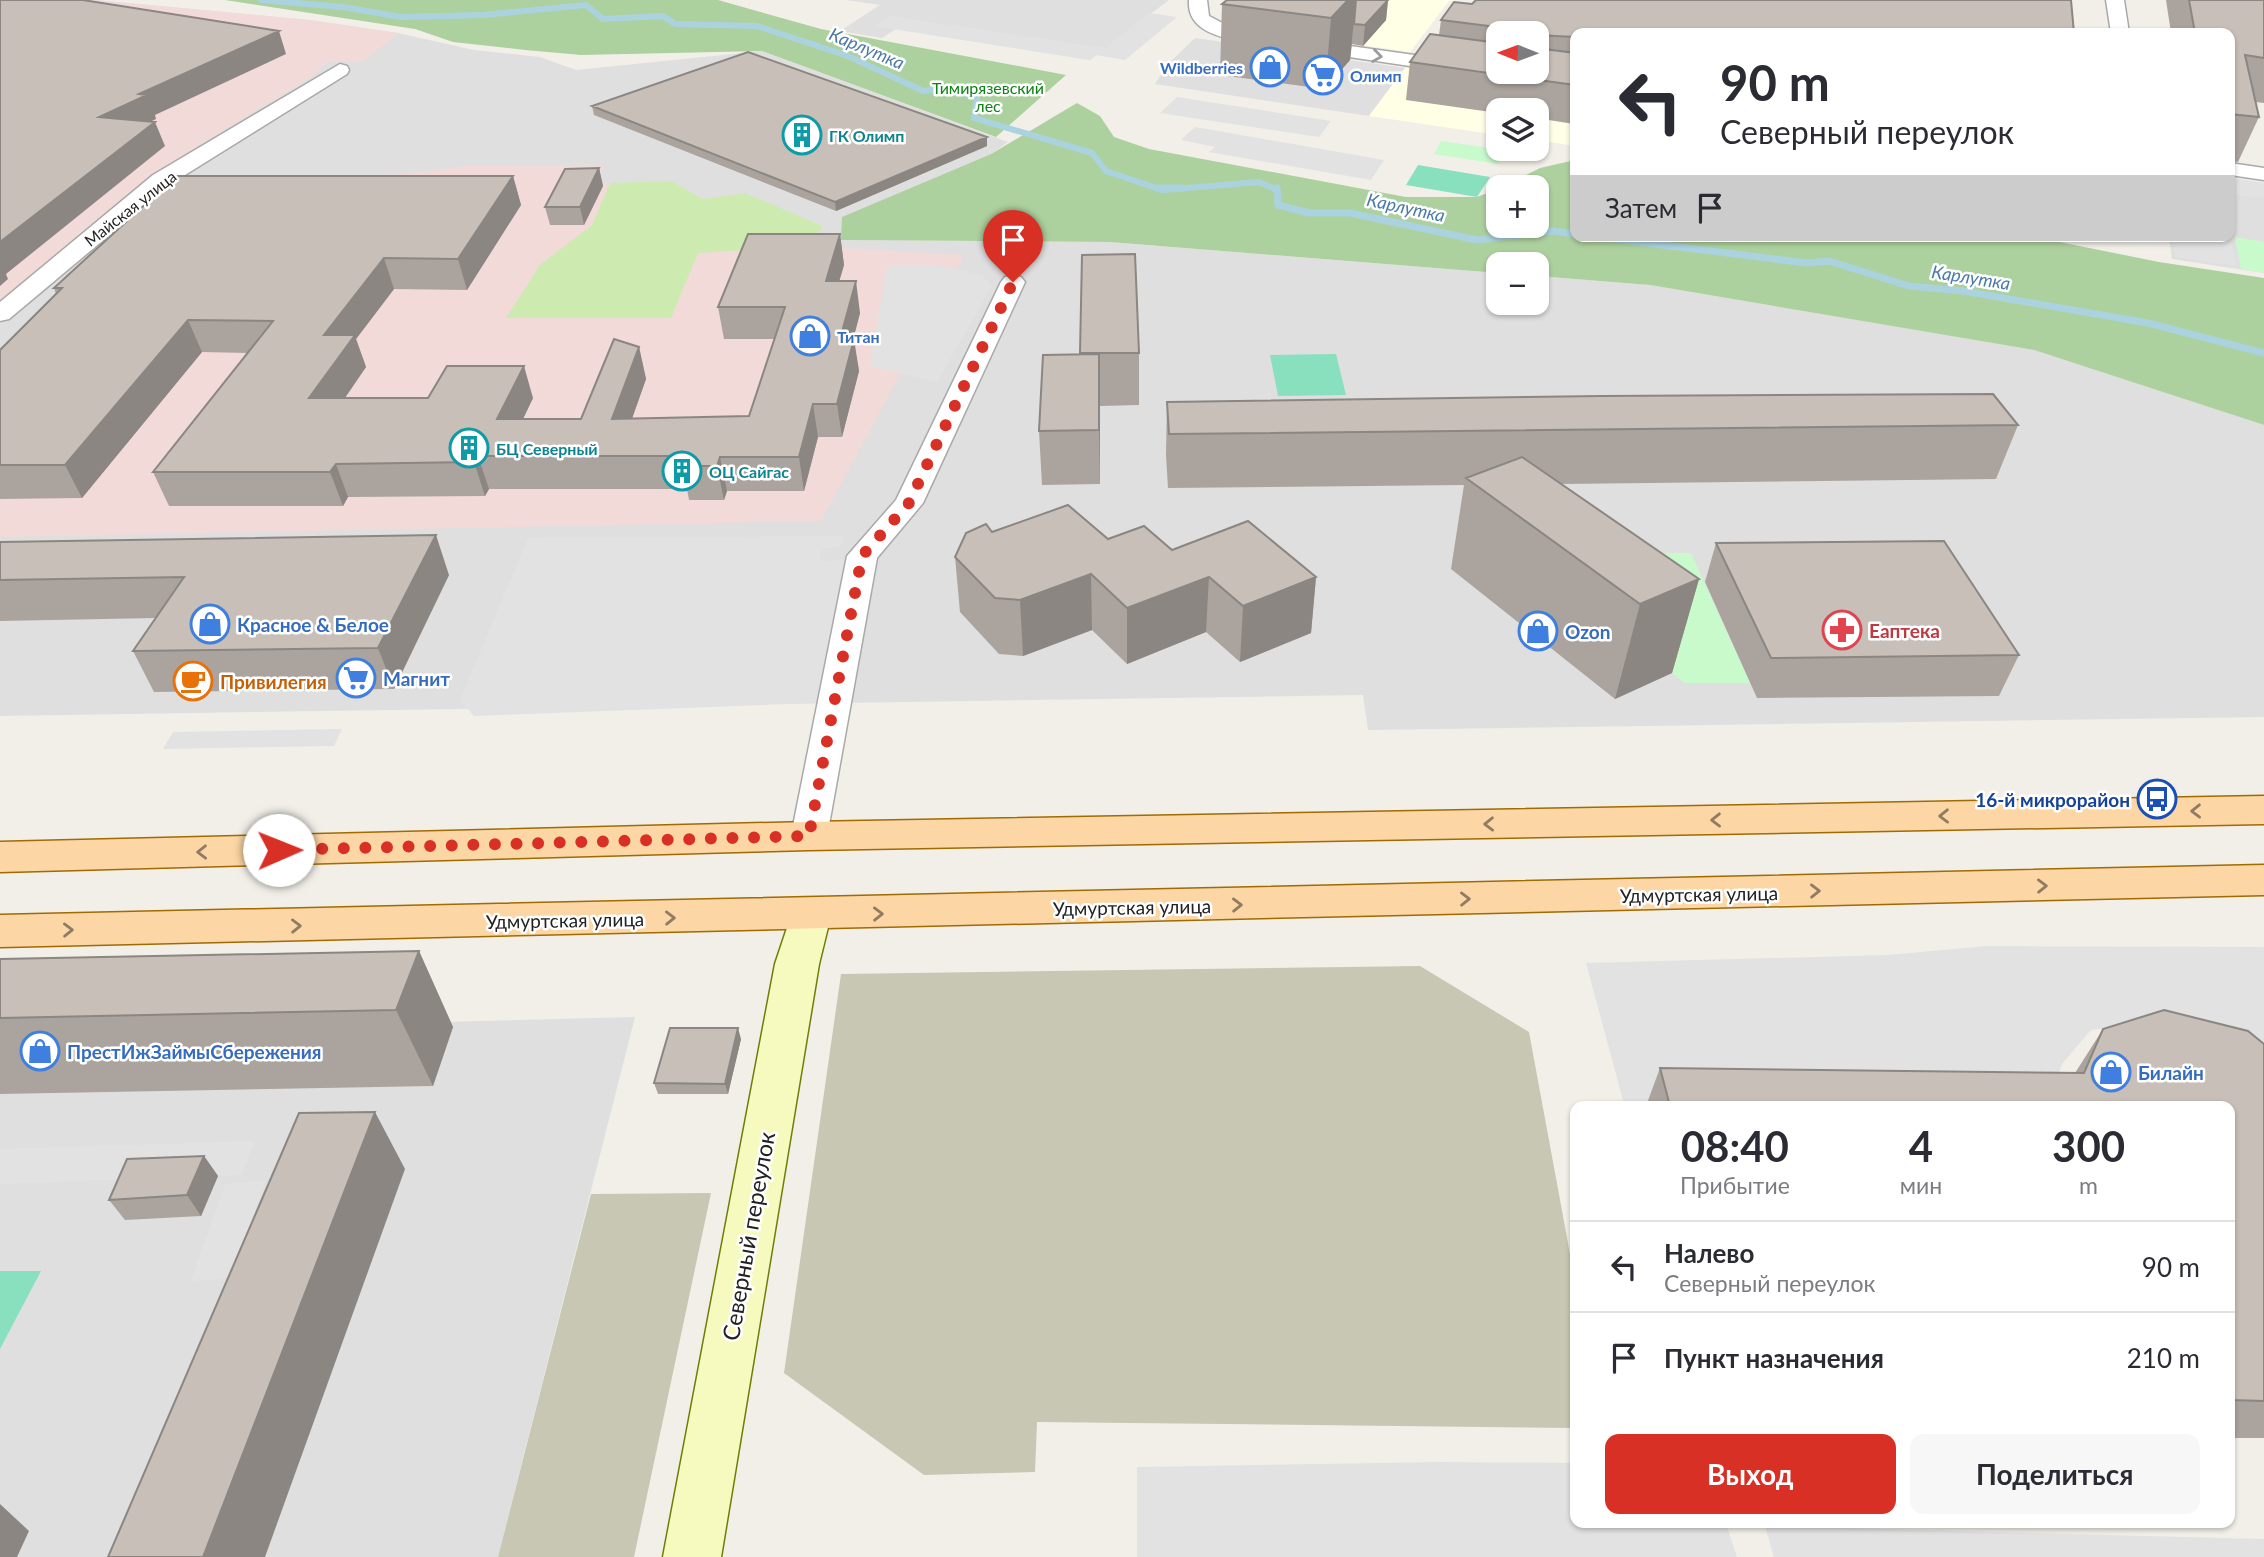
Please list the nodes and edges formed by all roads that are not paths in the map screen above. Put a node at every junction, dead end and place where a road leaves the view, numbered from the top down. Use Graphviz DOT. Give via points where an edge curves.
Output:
graph roads {
  1 [pos="2115,0"];
  2 [pos="1197,6"];
  3 [pos="2119,28"];
  4 [pos="1469,68"];
  5 [pos="340,70"];
  6 [pos="2235,170"];
  7 [pos="2264,174"];
  8 [pos="1013,282"];
  9 [pos="0,314"];
  10 [pos="2264,810"];
  11 [pos="809,836"];
  12 [pos="0,857"];
  13 [pos="2264,880"];
  14 [pos="810,915"];
  15 [pos="0,932"];
  16 [pos="692,1557"];
  1 -- 3 [label="street"];
  2 -- 4 [label="street, one-way" via="1206,23 1246,38"];
  5 -- 9 [label="street, Майская улица" via="161,180"];
  6 -- 7 [label="street"];
  8 -- 11 [label="street" via="909,503 862,556"];
  10 -- 11 [label="main road, one-way"];
  11 -- 12 [label="main road, one-way"];
  14 -- 13 [label="main road, Удмуртская улица, one-way"];
  15 -- 14 [label="main road, Удмуртская улица, one-way"];
  14 -- 16 [label="street, Северный переулок" via="792,991"];
}
